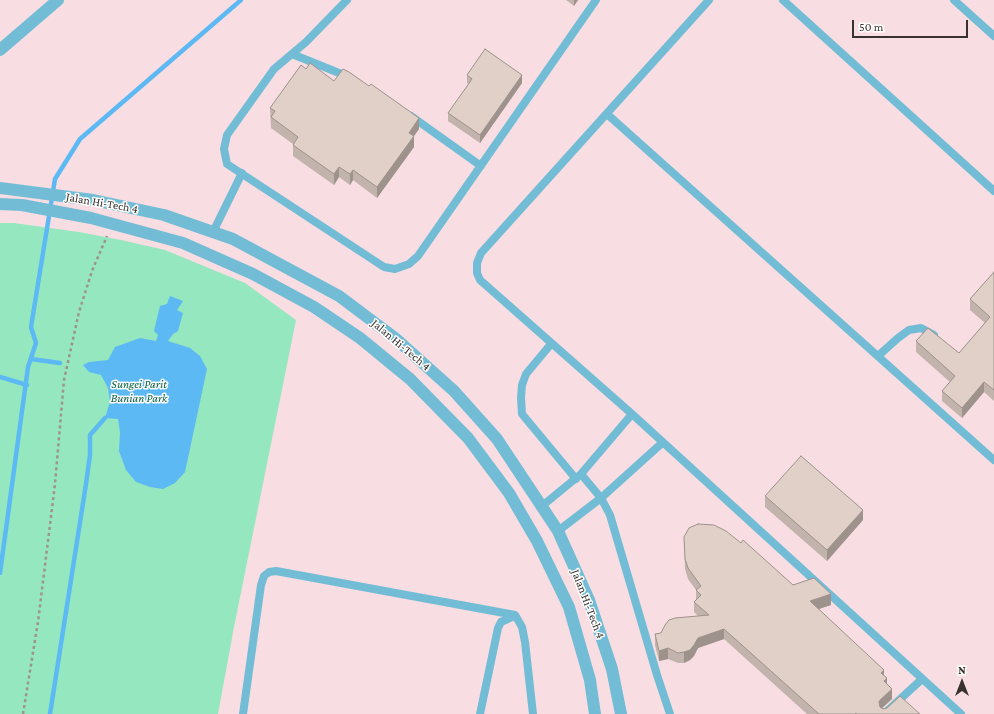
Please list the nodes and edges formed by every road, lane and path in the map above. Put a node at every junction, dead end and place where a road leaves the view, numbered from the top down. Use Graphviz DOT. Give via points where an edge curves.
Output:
graph roads {
  1 [pos="58,0"];
  2 [pos="347,0"];
  3 [pos="596,0"];
  4 [pos="709,0"];
  5 [pos="784,0"];
  6 [pos="954,0"];
  7 [pos="994,36"];
  8 [pos="0,50"];
  9 [pos="292,54"];
  10 [pos="360,81"];
  11 [pos="402,110"];
  12 [pos="606,114"];
  13 [pos="481,166"];
  14 [pos="242,173"];
  15 [pos="0,188"];
  16 [pos="994,191"];
  17 [pos="0,204"];
  18 [pos="213,232"];
  19 [pos="108,233"];
  20 [pos="940,341"];
  21 [pos="551,344"];
  22 [pos="878,356"];
  23 [pos="632,414"];
  24 [pos="662,443"];
  25 [pos="994,460"];
  26 [pos="579,476"];
  27 [pos="601,498"];
  28 [pos="542,506"];
  29 [pos="558,531"];
  30 [pos="515,615"];
  31 [pos="922,679"];
  32 [pos="23,714"];
  33 [pos="243,714"];
  34 [pos="480,714"];
  35 [pos="533,714"];
  36 [pos="595,714"];
  37 [pos="622,714"];
  38 [pos="670,714"];
  39 [pos="884,714"];
  40 [pos="961,714"];
  1 -- 8 [label="street"];
  2 -- 9 [label="lane"];
  3 -- 13 [label="lane"];
  4 -- 12 [label="lane"];
  5 -- 16 [label="lane"];
  6 -- 7 [label="lane"];
  9 -- 10 [label="lane"];
  9 -- 14 [label="lane" via="274,70 227,135 224,149 227,164"];
  11 -- 13 [label="lane"];
  12 -- 21 [label="lane" via="481,253 477,263 480,280"];
  12 -- 22 [label="lane"];
  13 -- 14 [label="lane" via="418,256 409,264 395,269 384,267"];
  14 -- 18 [label="lane"];
  15 -- 18 [label="street, Jalan Hi-Tech 4" via="93,200 164,215"];
  17 -- 36 [label="street, Jalan Hi-Tech 4" via="22,205 91,218 183,243 253,274 314,307 360,338 410,379 468,438 509,493 537,541 569,607 590,680"];
  18 -- 28 [label="street, Jalan Hi-Tech 4" via="233,238 340,296 395,338 454,392 497,439"];
  19 -- 32 [label="path" via="79,312 64,380 56,484"];
  20 -- 22 [label="lane" via="920,328 909,330"];
  21 -- 23 [label="lane"];
  21 -- 26 [label="lane" via="526,374 522,385 522,414"];
  22 -- 25 [label="lane"];
  23 -- 24 [label="lane"];
  23 -- 26 [label="lane"];
  24 -- 27 [label="lane"];
  24 -- 31 [label="lane"];
  26 -- 27 [label="lane"];
  26 -- 28 [label="lane"];
  27 -- 29 [label="lane"];
  27 -- 38 [label="lane" via="610,515"];
  28 -- 29 [label="street, Jalan Hi-Tech 4"];
  29 -- 37 [label="street, Jalan Hi-Tech 4" via="589,600 612,669"];
  30 -- 33 [label="lane" via="276,570 269,572 264,576 261,585"];
  30 -- 34 [label="lane" via="501,622 498,628"];
  30 -- 35 [label="lane" via="522,627 525,642"];
  31 -- 39 [label="lane"];
  31 -- 40 [label="lane"];
}
